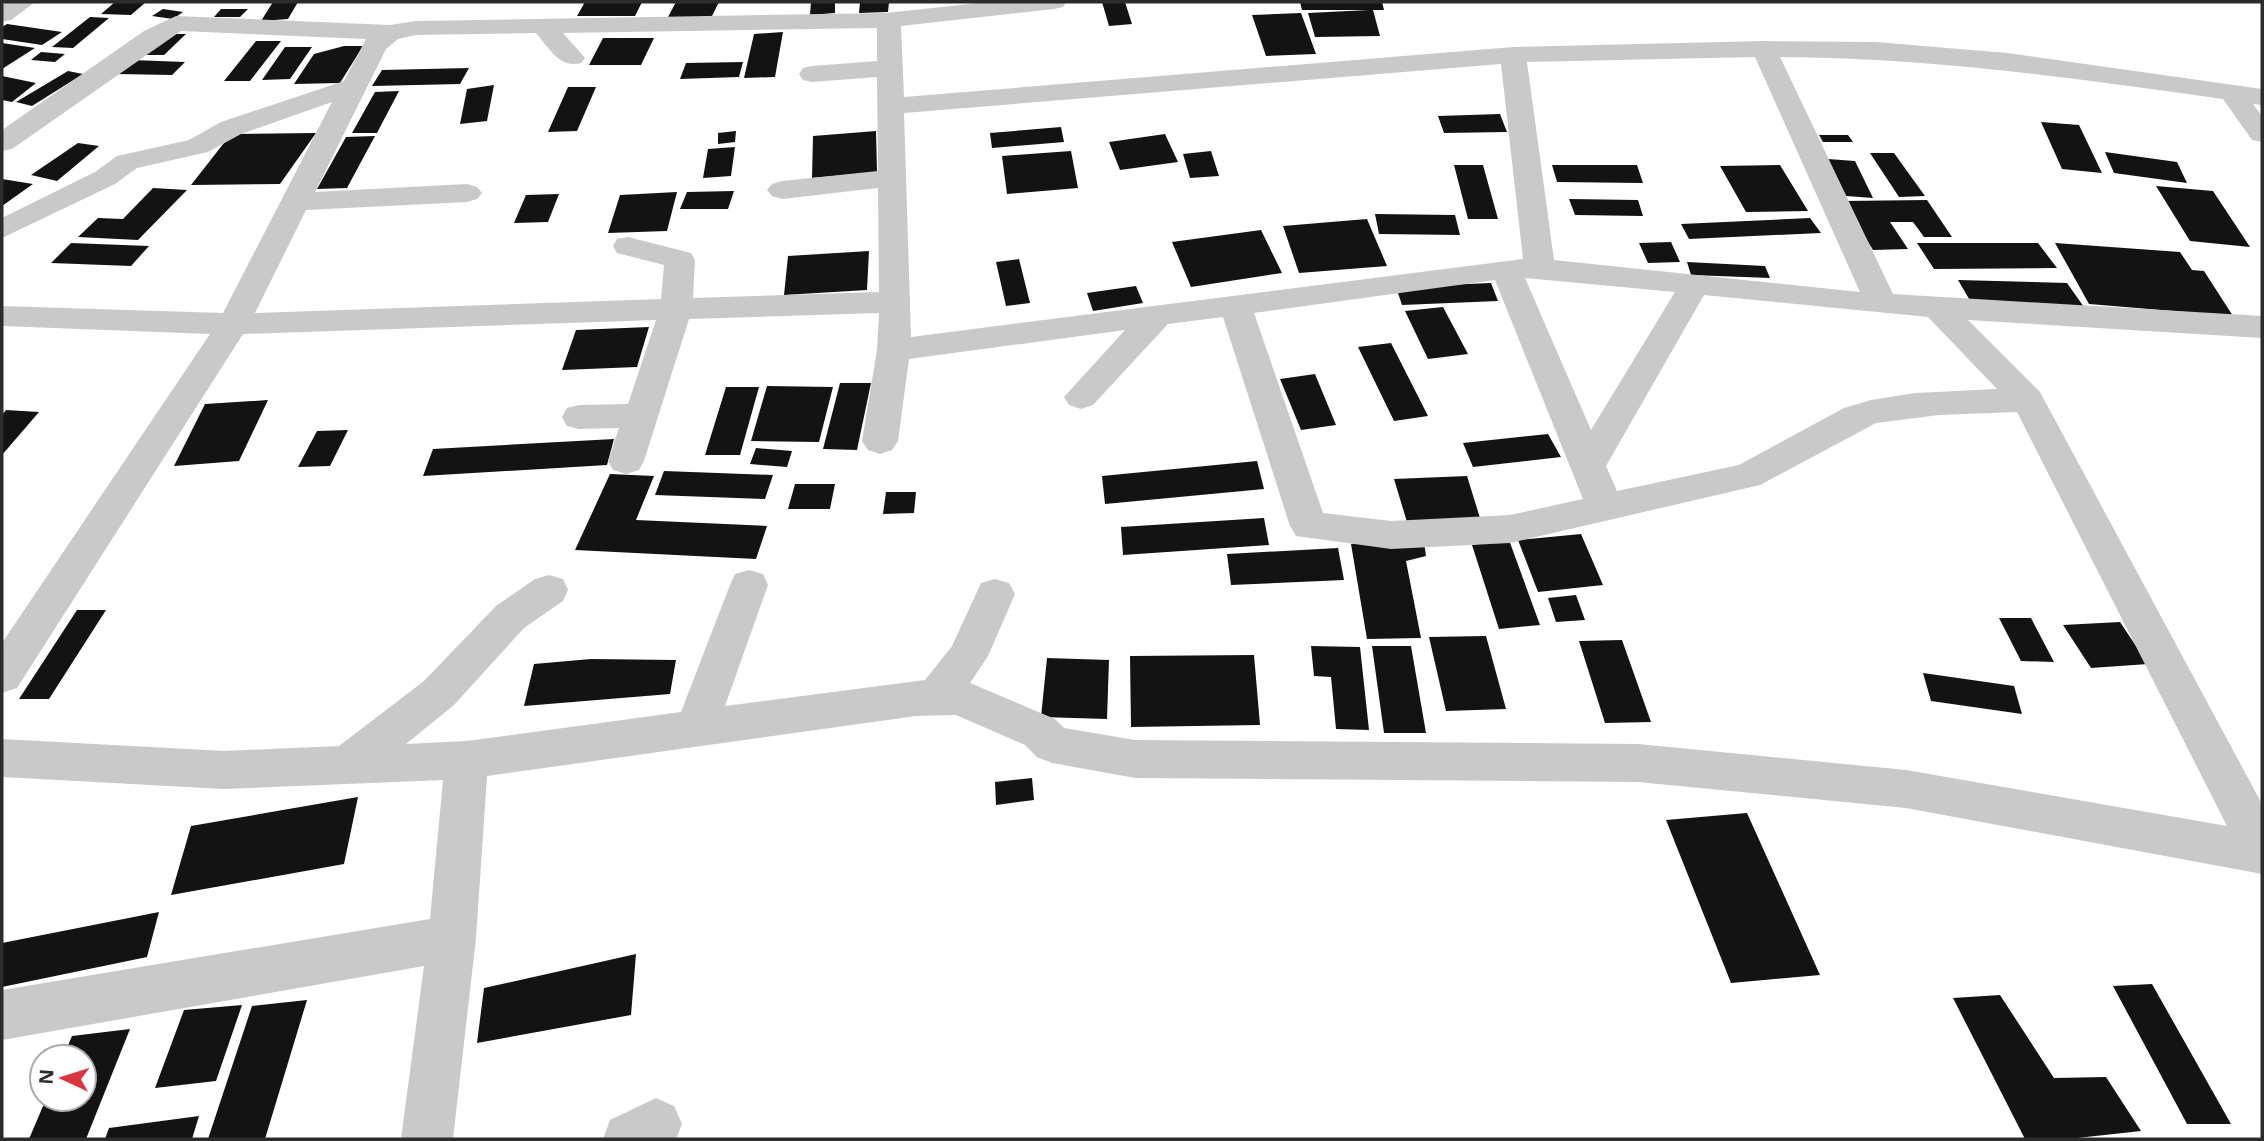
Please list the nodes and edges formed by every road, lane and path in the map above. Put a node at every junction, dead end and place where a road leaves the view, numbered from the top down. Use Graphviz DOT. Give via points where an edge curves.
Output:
graph roads {
  1 [pos="23,2"];
  2 [pos="475,2"];
  3 [pos="656,2"];
  4 [pos="1054,2"];
  5 [pos="747,12"];
  6 [pos="2,15"];
  7 [pos="886,20"];
  8 [pos="643,23"];
  9 [pos="543,26"];
  10 [pos="393,27"];
  11 [pos="1764,49"];
  12 [pos="89,50"];
  13 [pos="1513,55"];
  14 [pos="572,58"];
  15 [pos="120,59"];
  16 [pos="891,68"];
  17 [pos="812,74"];
  18 [pos="354,86"];
  19 [pos="2230,91"];
  20 [pos="2262,97"];
  21 [pos="892,106"];
  22 [pos="2262,134"];
  23 [pos="2,143"];
  24 [pos="894,178"];
  25 [pos="782,190"];
  26 [pos="467,193"];
  27 [pos="295,202"];
  28 [pos="2,229"];
  29 [pos="628,246"];
  30 [pos="1540,268"];
  31 [pos="1506,269"];
  32 [pos="1694,285"];
  33 [pos="895,302"];
  34 [pos="1882,304"];
  35 [pos="1235,305"];
  36 [pos="1938,308"];
  37 [pos="676,309"];
  38 [pos="1159,314"];
  39 [pos="2,316"];
  40 [pos="233,324"];
  41 [pos="2262,327"];
  42 [pos="894,350"];
  43 [pos="1082,397"];
  44 [pos="2028,400"];
  45 [pos="641,416"];
  46 [pos="579,417"];
  47 [pos="880,441"];
  48 [pos="626,461"];
  49 [pos="1588,465"];
  50 [pos="1605,507"];
  51 [pos="748,585"];
  52 [pos="549,590"];
  53 [pos="995,594"];
  54 [pos="2,676"];
  55 [pos="936,697"];
  56 [pos="696,728"];
  57 [pos="2,730"];
  58 [pos="2,757"];
  59 [pos="467,760"];
  60 [pos="349,764"];
  61 [pos="2262,850"];
  62 [pos="452,937"];
  63 [pos="2,1014"];
  64 [pos="428,1139"];
  1 -- 6 [label="street"];
  2 -- 10 [label="street" via="460,14"];
  3 -- 8 [label="street"];
  4 -- 7 [label="street"];
  5 -- 7 [label="street"];
  5 -- 8 [label="street"];
  7 -- 16 [label="street"];
  8 -- 9 [label="street"];
  9 -- 10 [label="street"];
  9 -- 14 [label="street"];
  10 -- 15 [label="street" via="176,23"];
  10 -- 18 [label="street" via="375,45"];
  11 -- 13 [label="street"];
  11 -- 19 [label="street" via="1876,50 2007,61"];
  11 -- 34 [label="street"];
  12 -- 15 [label="street"];
  13 -- 21 [label="street"];
  13 -- 30 [label="street"];
  15 -- 23 [label="street"];
  16 -- 17 [label="street"];
  16 -- 21 [label="street"];
  18 -- 27 [label="street"];
  18 -- 28 [label="street" via="231,128 198,146 127,162 105,178"];
  19 -- 20 [label="street"];
  19 -- 22 [label="street"];
  21 -- 24 [label="street"];
  24 -- 25 [label="street"];
  24 -- 33 [label="street"];
  26 -- 27 [label="street"];
  27 -- 40 [label="street"];
  29 -- 37 [label="street" via="680,260"];
  30 -- 31 [label="street"];
  30 -- 32 [label="street"];
  31 -- 35 [label="street"];
  31 -- 49 [label="street"];
  32 -- 34 [label="street"];
  32 -- 49 [label="street"];
  33 -- 37 [label="street"];
  33 -- 42 [label="street"];
  34 -- 36 [label="street"];
  35 -- 38 [label="street"];
  35 -- 50 [label="street" via="1309,526 1391,535 1510,528"];
  36 -- 41 [label="street"];
  36 -- 44 [label="street"];
  37 -- 40 [label="street"];
  37 -- 45 [label="street"];
  38 -- 42 [label="street"];
  38 -- 43 [label="street"];
  39 -- 40 [label="street"];
  40 -- 54 [label="street"];
  42 -- 47 [label="street"];
  44 -- 50 [label="street" via="1882,410 1858,416 1779,463 1747,476"];
  44 -- 61 [label="street"];
  45 -- 46 [label="street"];
  45 -- 48 [label="street"];
  49 -- 50 [label="street"];
  51 -- 56 [label="street"];
  52 -- 60 [label="street" via="510,617 439,693"];
  53 -- 55 [label="street" via="968,656"];
  55 -- 56 [label="street"];
  55 -- 61 [label="street" via="959,697 1040,732 1052,744 1135,759 1638,763 1906,789"];
  56 -- 59 [label="street"];
  57 -- 58 [label="street"];
  58 -- 60 [label="street" via="224,770"];
  59 -- 60 [label="street"];
  59 -- 62 [label="street"];
  62 -- 63 [label="street"];
  62 -- 64 [label="street"];
}
